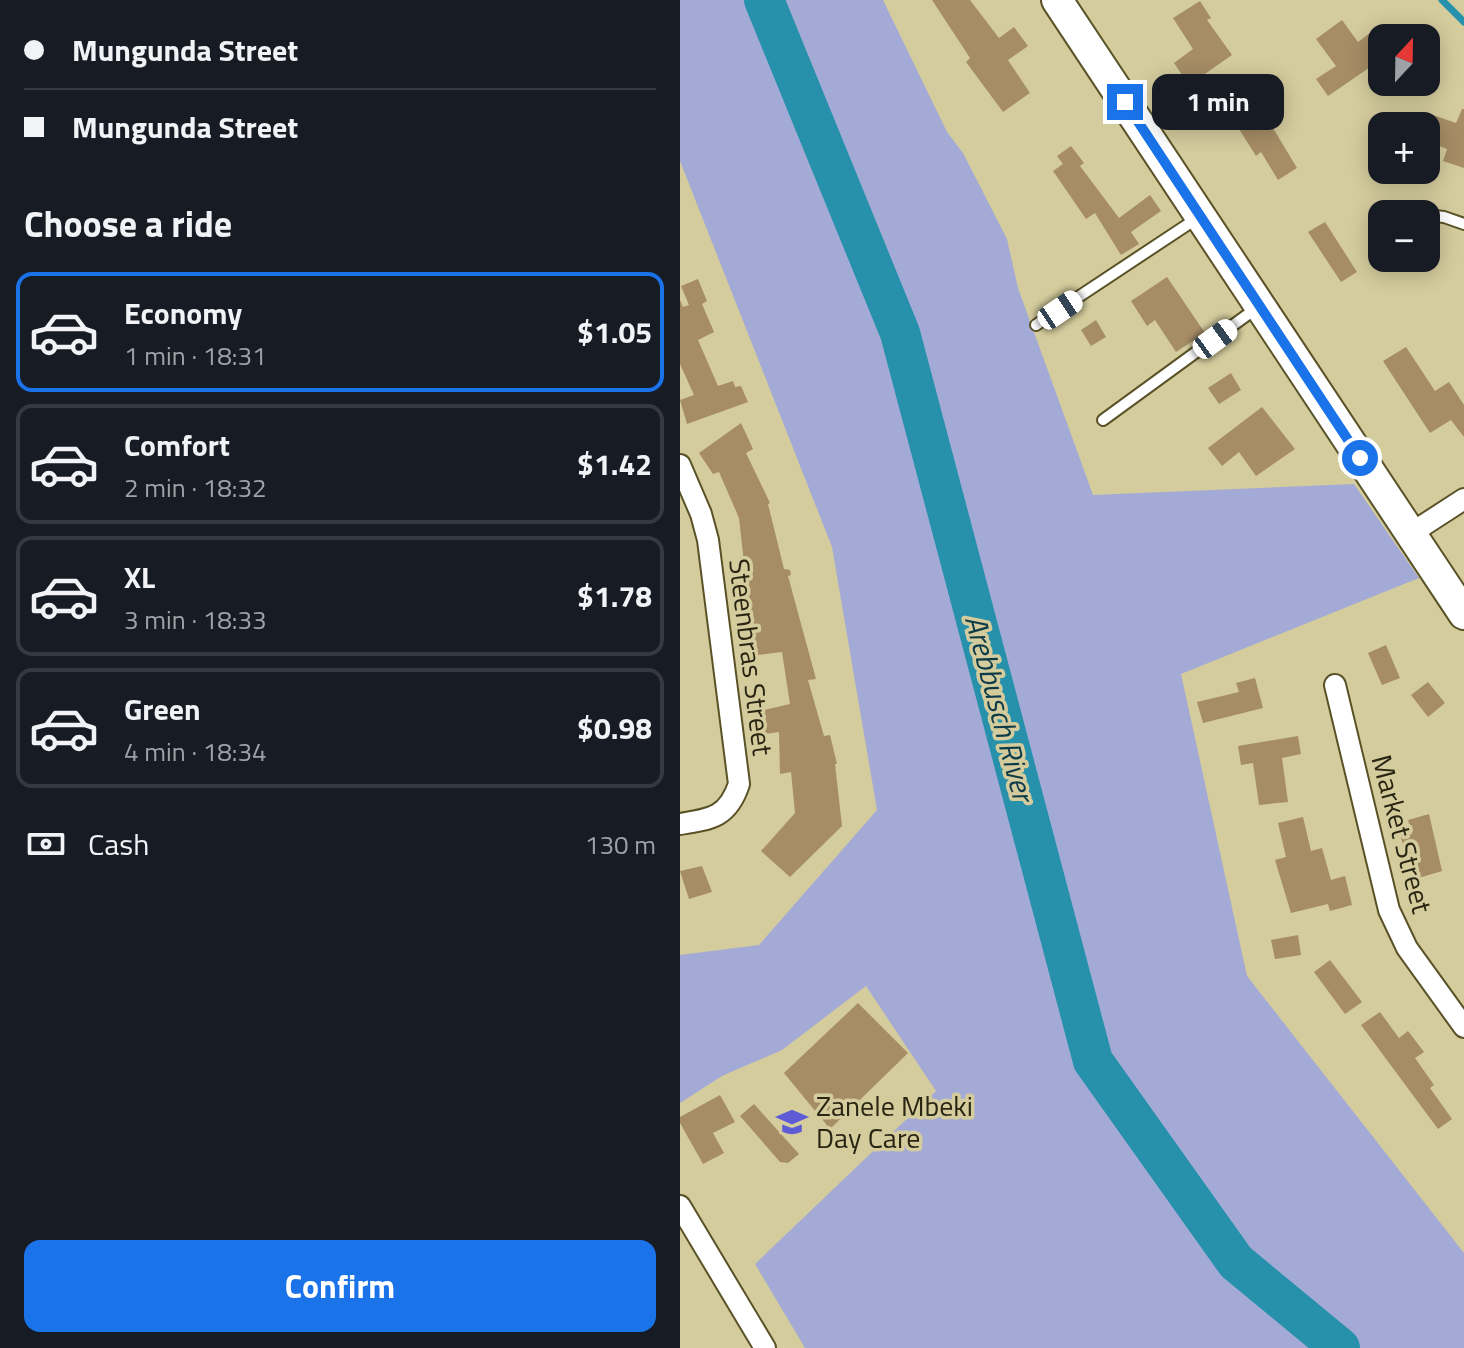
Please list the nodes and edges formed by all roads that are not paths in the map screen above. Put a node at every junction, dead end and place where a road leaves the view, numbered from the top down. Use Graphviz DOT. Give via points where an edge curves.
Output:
graph roads {
  1 [pos="1057,0"];
  2 [pos="1200,216"];
  3 [pos="1440,216"];
  4 [pos="1464,224"];
  5 [pos="1260,306"];
  6 [pos="1036,325"];
  7 [pos="1103,420"];
  8 [pos="680,465"];
  9 [pos="1464,499"];
  10 [pos="1410,534"];
  11 [pos="1464,614"];
  12 [pos="1335,685"];
  13 [pos="680,824"];
  14 [pos="1464,1027"];
  15 [pos="680,1206"];
  16 [pos="765,1348"];
  1 -- 2 [label="street"];
  2 -- 5 [label="street"];
  2 -- 6 [label="lane"];
  3 -- 4 [label="lane"];
  5 -- 7 [label="lane"];
  5 -- 10 [label="street"];
  8 -- 13 [label="street, Steenbras Street" via="708,540 739,784 724,812"];
  9 -- 10 [label="street"];
  10 -- 11 [label="street"];
  12 -- 14 [label="street, Market Street" via="1389,910 1407,948"];
  15 -- 16 [label="street"];
}
